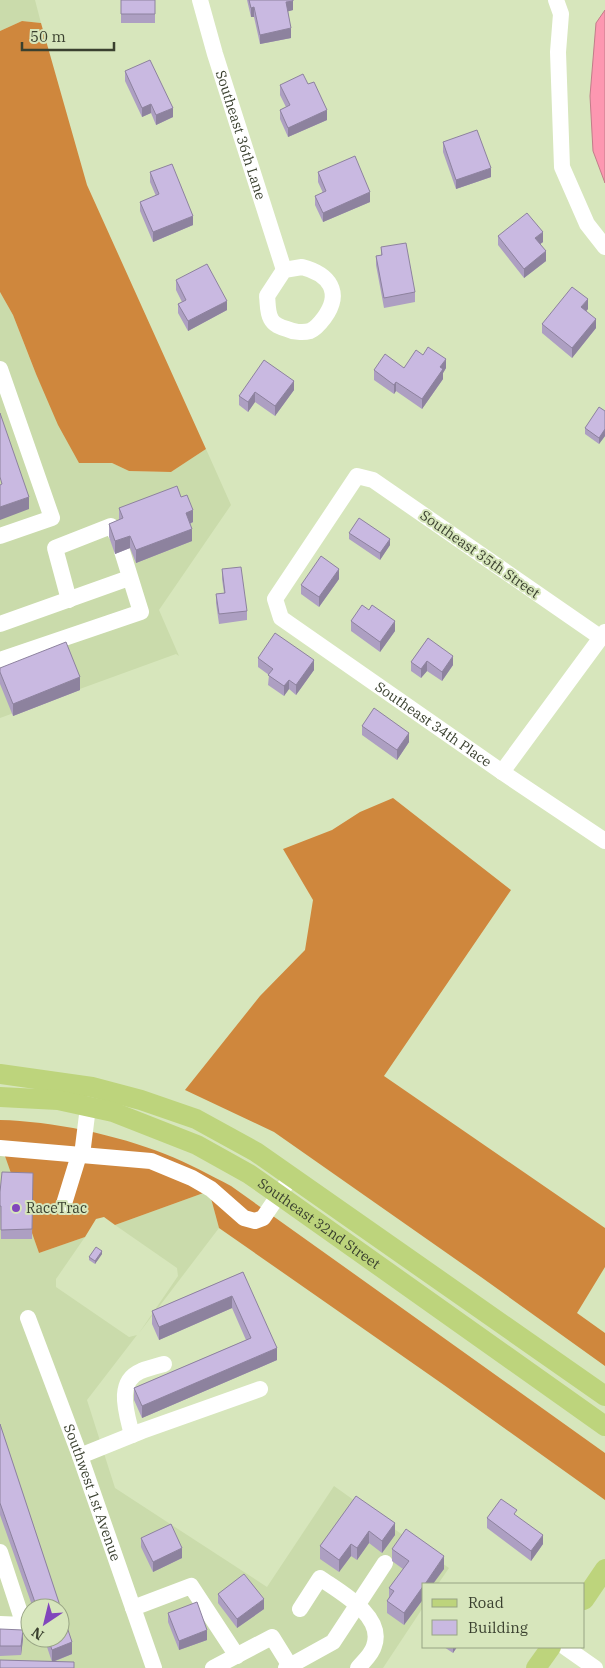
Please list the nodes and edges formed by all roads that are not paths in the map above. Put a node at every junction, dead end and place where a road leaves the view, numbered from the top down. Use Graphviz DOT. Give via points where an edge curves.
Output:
graph roads {
  1 [pos="200,0"];
  2 [pos="556,0"];
  3 [pos="605,246"];
  4 [pos="284,270"];
  5 [pos="0,369"];
  6 [pos="114,530"];
  7 [pos="0,536"];
  8 [pos="122,551"];
  9 [pos="130,578"];
  10 [pos="275,599"];
  11 [pos="69,600"];
  12 [pos="0,624"];
  13 [pos="603,635"];
  14 [pos="0,660"];
  15 [pos="502,772"];
  16 [pos="605,841"];
  17 [pos="0,1074"];
  18 [pos="0,1097"];
  19 [pos="88,1107"];
  20 [pos="0,1148"];
  21 [pos="80,1155"];
  22 [pos="292,1177"];
  23 [pos="279,1195"];
  24 [pos="63,1207"];
  25 [pos="28,1318"];
  26 [pos="164,1364"];
  27 [pos="260,1390"];
  28 [pos="605,1396"];
  29 [pos="605,1426"];
  30 [pos="132,1435"];
  31 [pos="80,1456"];
  32 [pos="0,1552"];
  33 [pos="386,1563"];
  34 [pos="605,1569"];
  35 [pos="585,1599"];
  36 [pos="358,1605"];
  37 [pos="133,1608"];
  38 [pos="300,1609"];
  39 [pos="0,1624"];
  40 [pos="550,1648"];
  41 [pos="566,1648"];
  42 [pos="237,1656"];
  43 [pos="288,1667"];
  44 [pos="154,1668"];
  45 [pos="214,1668"];
  46 [pos="358,1668"];
  47 [pos="536,1668"];
  48 [pos="595,1668"];
  1 -- 4 [label="street, Southeast 36th Lane"];
  2 -- 3 [label="street" via="562,14 558,52 562,167 587,224"];
  4 -- 4 [label="street" via="267,296 269,316 274,324 292,331 310,331 331,305 333,291 329,281 315,270 302,267"];
  5 -- 7 [label="street" via="52,518"];
  6 -- 11 [label="street" via="55,548"];
  8 -- 9 [label="street"];
  9 -- 11 [label="street"];
  9 -- 14 [label="street" via="141,612"];
  10 -- 13 [label="street, Southeast 35th Street" via="357,476 373,480"];
  10 -- 15 [label="street, Southeast 34th Place" via="281,618"];
  11 -- 12 [label="street"];
  13 -- 15 [label="street"];
  15 -- 16 [label="street, Southeast 34th Place"];
  17 -- 22 [label="main road, Southeast 32nd Street" via="92,1087 141,1100 196,1120 256,1152"];
  18 -- 19 [label="main road, Southeast 32nd Street" via="58,1100"];
  19 -- 21 [label="street"];
  19 -- 23 [label="main road, Southeast 32nd Street" via="113,1112 197,1145"];
  20 -- 21 [label="street"];
  21 -- 23 [label="street" via="152,1161 192,1178 244,1218 255,1221 263,1218"];
  21 -- 24 [label="street"];
  22 -- 23 [label="street"];
  22 -- 28 [label="main road, Southeast 32nd Street"];
  23 -- 29 [label="main road, Southeast 32nd Street"];
  25 -- 31 [label="street, Southwest 1st Avenue"];
  26 -- 30 [label="street" via="140,1372 128,1382 124,1397"];
  27 -- 30 [label="street"];
  30 -- 31 [label="street"];
  31 -- 37 [label="street, Southwest 1st Avenue"];
  32 -- 39 [label="street" via="24,1624"];
  33 -- 36 [label="street"];
  34 -- 35 [label="main road"];
  36 -- 38 [label="street" via="320,1578"];
  36 -- 43 [label="street" via="333,1642"];
  36 -- 46 [label="street" via="370,1618 377,1634 374,1648"];
  37 -- 42 [label="street" via="191,1586"];
  37 -- 44 [label="street, Southwest 1st Avenue"];
  40 -- 47 [label="main road"];
  41 -- 48 [label="street"];
  42 -- 43 [label="street" via="272,1637"];
  42 -- 45 [label="street"];
}
